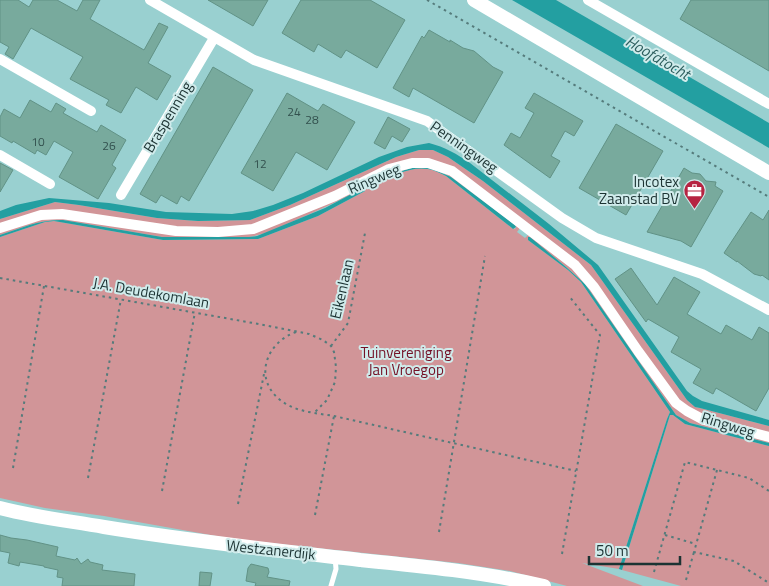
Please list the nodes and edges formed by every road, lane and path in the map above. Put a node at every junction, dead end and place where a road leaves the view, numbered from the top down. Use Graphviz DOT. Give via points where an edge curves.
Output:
graph roads {
  1 [pos="150,0"];
  2 [pos="427,0"];
  3 [pos="474,0"];
  4 [pos="588,0"];
  5 [pos="214,38"];
  6 [pos="0,59"];
  7 [pos="769,104"];
  8 [pos="92,111"];
  9 [pos="0,155"];
  10 [pos="769,172"];
  11 [pos="50,184"];
  12 [pos="121,195"];
  13 [pos="769,197"];
  14 [pos="0,228"];
  15 [pos="365,233"];
  16 [pos="485,256"];
  17 [pos="0,278"];
  18 [pos="44,286"];
  19 [pos="569,296"];
  20 [pos="121,299"];
  21 [pos="769,310"];
  22 [pos="196,312"];
  23 [pos="299,332"];
  24 [pos="331,346"];
  25 [pos="266,367"];
  26 [pos="315,412"];
  27 [pos="334,416"];
  28 [pos="769,438"];
  29 [pos="454,443"];
  30 [pos="13,468"];
  31 [pos="717,470"];
  32 [pos="576,471"];
  33 [pos="88,478"];
  34 [pos="162,491"];
  35 [pos="769,491"];
  36 [pos="238,504"];
  37 [pos="0,508"];
  38 [pos="315,515"];
  39 [pos="439,532"];
  40 [pos="664,535"];
  41 [pos="696,544"];
  42 [pos="694,552"];
  43 [pos="562,554"];
  44 [pos="335,557"];
  45 [pos="654,572"];
  46 [pos="686,580"];
  47 [pos="769,583"];
  48 [pos="331,586"];
  49 [pos="544,586"];
  1 -- 5 [label="street, Penningweg"];
  2 -- 13 [label="path"];
  3 -- 10 [label="street"];
  4 -- 7 [label="street"];
  5 -- 12 [label="street, Braspenning"];
  5 -- 21 [label="street, Penningweg" via="254,60 427,121 562,218 596,238 702,274"];
  6 -- 8 [label="street"];
  9 -- 11 [label="street"];
  14 -- 28 [label="street, Ringweg" via="40,215 62,214 176,231 253,229 334,196 389,169 428,163 452,171 575,265 676,403 704,420"];
  15 -- 24 [label="path, Eikenlaan" via="348,323"];
  16 -- 29 [label="path"];
  17 -- 18 [label="path, J.A. Deudekomlaan"];
  18 -- 20 [label="path, J.A. Deudekomlaan"];
  18 -- 30 [label="path"];
  19 -- 32 [label="path" via="600,335"];
  20 -- 22 [label="path, J.A. Deudekomlaan"];
  20 -- 33 [label="path"];
  22 -- 23 [label="path, J.A. Deudekomlaan"];
  22 -- 34 [label="path"];
  23 -- 24 [label="path"];
  23 -- 25 [label="path" via="278,343 266,361"];
  24 -- 26 [label="path" via="336,367 335,382 327,400"];
  25 -- 26 [label="path" via="268,386 278,399 290,406"];
  25 -- 36 [label="path"];
  26 -- 27 [label="path"];
  27 -- 29 [label="path"];
  27 -- 38 [label="path"];
  29 -- 32 [label="path"];
  29 -- 39 [label="path"];
  31 -- 35 [label="path" via="749,478"];
  31 -- 40 [label="path" via="685,462"];
  31 -- 41 [label="path"];
  32 -- 43 [label="path"];
  37 -- 44 [label="street, Westzanerdijk" via="150,534"];
  40 -- 41 [label="path"];
  40 -- 45 [label="path"];
  41 -- 42 [label="path"];
  42 -- 46 [label="path"];
  42 -- 47 [label="path" via="734,561"];
  44 -- 48 [label="lane" via="336,570"];
  44 -- 49 [label="street, Westzanerdijk" via="428,567"];
}
